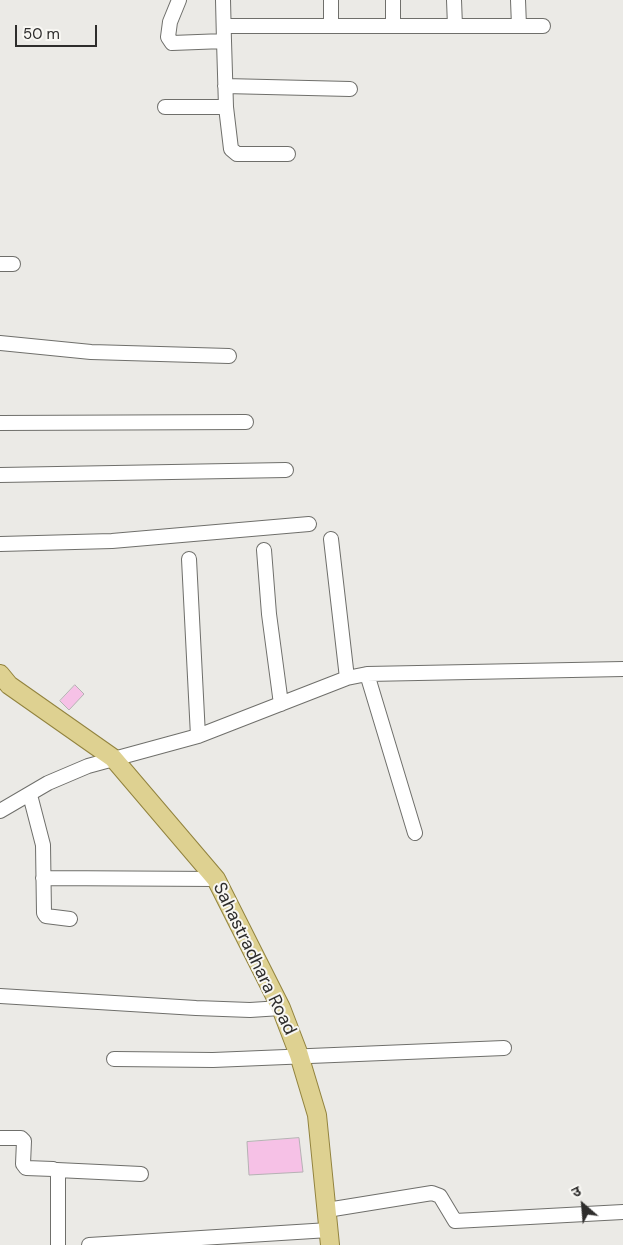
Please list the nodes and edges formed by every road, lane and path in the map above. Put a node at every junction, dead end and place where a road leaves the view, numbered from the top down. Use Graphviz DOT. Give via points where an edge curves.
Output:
graph roads {
  1 [pos="179,0"];
  2 [pos="223,0"];
  3 [pos="331,0"];
  4 [pos="393,0"];
  5 [pos="454,0"];
  6 [pos="518,0"];
  7 [pos="224,26"];
  8 [pos="332,26"];
  9 [pos="393,26"];
  10 [pos="455,26"];
  11 [pos="519,26"];
  12 [pos="543,26"];
  13 [pos="224,41"];
  14 [pos="225,86"];
  15 [pos="350,89"];
  16 [pos="165,107"];
  17 [pos="226,107"];
  18 [pos="288,154"];
  19 [pos="0,343"];
  20 [pos="229,356"];
  21 [pos="246,422"];
  22 [pos="0,423"];
  23 [pos="286,470"];
  24 [pos="0,475"];
  25 [pos="309,524"];
  26 [pos="331,539"];
  27 [pos="0,544"];
  28 [pos="264,550"];
  29 [pos="190,559"];
  30 [pos="623,668"];
  31 [pos="0,674"];
  32 [pos="367,674"];
  33 [pos="347,678"];
  34 [pos="281,704"];
  35 [pos="198,736"];
  36 [pos="113,758"];
  37 [pos="30,795"];
  38 [pos="0,812"];
  39 [pos="415,833"];
  40 [pos="43,878"];
  41 [pos="216,879"];
  42 [pos="70,919"];
  43 [pos="0,996"];
  44 [pos="280,1008"];
  45 [pos="504,1048"];
  46 [pos="299,1055"];
  47 [pos="114,1059"];
  48 [pos="0,1138"];
  49 [pos="57,1170"];
  50 [pos="140,1174"];
  51 [pos="327,1210"];
  52 [pos="623,1212"];
  53 [pos="330,1238"];
  54 [pos="58,1245"];
  55 [pos="89,1245"];
  1 -- 13 [label="street" via="170,22 168,40 172,43"];
  2 -- 7 [label="street"];
  3 -- 8 [label="street"];
  4 -- 9 [label="street"];
  5 -- 10 [label="street"];
  6 -- 11 [label="street"];
  7 -- 8 [label="street"];
  7 -- 13 [label="street"];
  8 -- 9 [label="street"];
  9 -- 10 [label="street"];
  10 -- 11 [label="street"];
  11 -- 12 [label="street"];
  13 -- 14 [label="street"];
  14 -- 15 [label="street"];
  14 -- 17 [label="street"];
  16 -- 17 [label="street"];
  17 -- 18 [label="street" via="231,149 237,154"];
  19 -- 20 [label="street" via="91,352"];
  21 -- 22 [label="street"];
  23 -- 24 [label="street"];
  25 -- 27 [label="street" via="112,541"];
  26 -- 33 [label="street"];
  28 -- 34 [label="street"];
  29 -- 35 [label="street"];
  30 -- 32 [label="street"];
  31 -- 36 [label="main road, Sahastradhara Road" via="9,685"];
  32 -- 33 [label="street"];
  32 -- 39 [label="street"];
  33 -- 34 [label="street"];
  34 -- 35 [label="street"];
  35 -- 36 [label="street"];
  36 -- 37 [label="street" via="63,777"];
  36 -- 41 [label="main road, Sahastradhara Road"];
  37 -- 38 [label="street"];
  37 -- 40 [label="street" via="43,845"];
  40 -- 41 [label="street"];
  40 -- 42 [label="street" via="45,915"];
  41 -- 44 [label="main road, Sahastradhara Road"];
  43 -- 44 [label="street" via="196,1008"];
  44 -- 46 [label="main road, Sahastradhara Road"];
  45 -- 46 [label="street"];
  46 -- 47 [label="street" via="213,1060"];
  46 -- 51 [label="main road, Sahastradhara Road" via="318,1115"];
  48 -- 49 [label="street" via="21,1138 24,1141 23,1164 26,1168"];
  49 -- 50 [label="street"];
  49 -- 54 [label="street"];
  51 -- 52 [label="street" via="432,1193 440,1196 455,1221"];
  51 -- 53 [label="main road, Sahastradhara Road"];
  53 -- 55 [label="street"];
}
